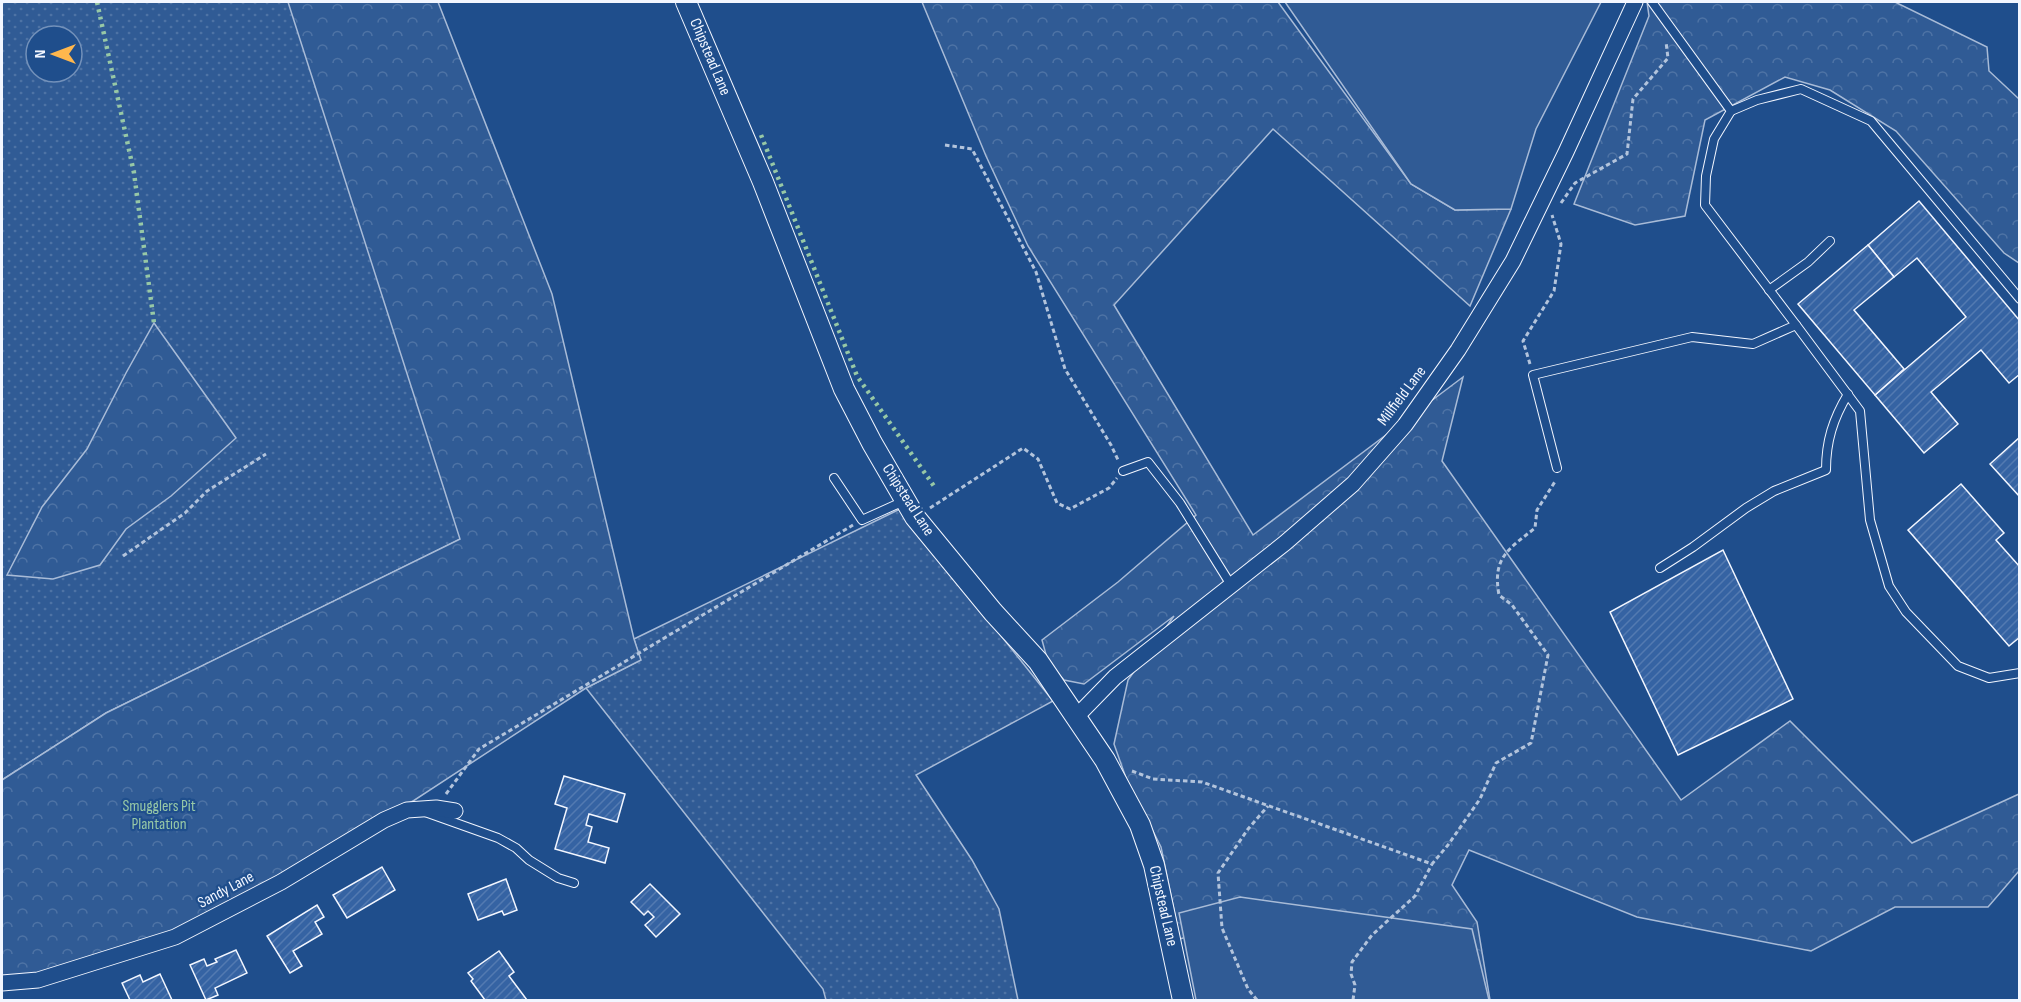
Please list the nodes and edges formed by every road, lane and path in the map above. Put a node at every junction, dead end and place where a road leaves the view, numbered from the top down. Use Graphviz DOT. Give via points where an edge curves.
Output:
graph roads {
  1 [pos="686,2"];
  2 [pos="1635,2"];
  3 [pos="1653,2"];
  4 [pos="1661,13"];
  5 [pos="1731,111"];
  6 [pos="945,145"];
  7 [pos="1830,241"];
  8 [pos="1769,290"];
  9 [pos="2019,299"];
  10 [pos="1796,325"];
  11 [pos="1533,375"];
  12 [pos="1848,394"];
  13 [pos="266,454"];
  14 [pos="1557,468"];
  15 [pos="1123,471"];
  16 [pos="834,478"];
  17 [pos="905,500"];
  18 [pos="915,517"];
  19 [pos="862,520"];
  20 [pos="123,556"];
  21 [pos="1660,568"];
  22 [pos="1231,585"];
  23 [pos="2019,673"];
  24 [pos="1076,717"];
  25 [pos="1105,760"];
  26 [pos="1268,806"];
  27 [pos="436,808"];
  28 [pos="418,810"];
  29 [pos="455,811"];
  30 [pos="1432,864"];
  31 [pos="573,883"];
  32 [pos="2,983"];
  33 [pos="1183,1000"];
  34 [pos="1257,1000"];
  35 [pos="1353,1000"];
  1 -- 17 [label="street, Chipstead Lane" via="763,182 844,389"];
  2 -- 22 [label="street, Millfield Lane" via="1513,261 1458,350 1405,425 1353,484"];
  3 -- 4 [label="lane"];
  4 -- 5 [label="lane"];
  4 -- 11 [label="path" via="1668,58 1633,99 1627,154 1575,183 1552,215 1561,244 1554,291 1523,341"];
  5 -- 8 [label="lane" via="1714,139 1705,205"];
  5 -- 9 [label="lane" via="1801,88 1871,121"];
  6 -- 15 [label="path" via="972,149 1036,272 1065,369"];
  7 -- 8 [label="lane"];
  8 -- 10 [label="lane"];
  10 -- 11 [label="lane" via="1753,344 1692,337"];
  10 -- 12 [label="lane"];
  11 -- 14 [label="lane"];
  12 -- 21 [label="lane" via="1831,428 1826,470 1774,491"];
  12 -- 23 [label="lane" via="1860,411 1870,520 1889,586 1906,612 1958,666 1989,678"];
  13 -- 20 [label="path" via="207,491 185,513"];
  14 -- 30 [label="path" via="1556,479 1537,510 1535,528 1503,554 1496,580 1499,595 1512,605 1548,655 1531,744 1496,763 1480,799"];
  15 -- 18 [label="path" via="1109,488 1070,509 1057,503 1038,459 1023,448"];
  15 -- 22 [label="lane" via="1148,462 1180,503"];
  16 -- 19 [label="lane"];
  17 -- 18 [label="street, Chipstead Lane"];
  17 -- 19 [label="lane"];
  18 -- 24 [label="street, Chipstead Lane" via="1038,661"];
  19 -- 27 [label="path" via="479,749"];
  22 -- 24 [label="street, Millfield Lane" via="1115,677"];
  24 -- 25 [label="street, Chipstead Lane"];
  25 -- 26 [label="path" via="1153,779 1202,782"];
  25 -- 33 [label="street, Chipstead Lane" via="1140,825 1154,865"];
  26 -- 30 [label="path"];
  26 -- 34 [label="path" via="1218,873 1222,928 1248,989"];
  27 -- 28 [label="street, Sandy Lane"];
  27 -- 29 [label="street, Sandy Lane"];
  28 -- 31 [label="lane" via="498,838 558,878"];
  28 -- 32 [label="street, Sandy Lane" via="407,810 384,820 280,882 176,937 38,980"];
  30 -- 35 [label="path" via="1415,896 1372,935 1352,962"];
}
